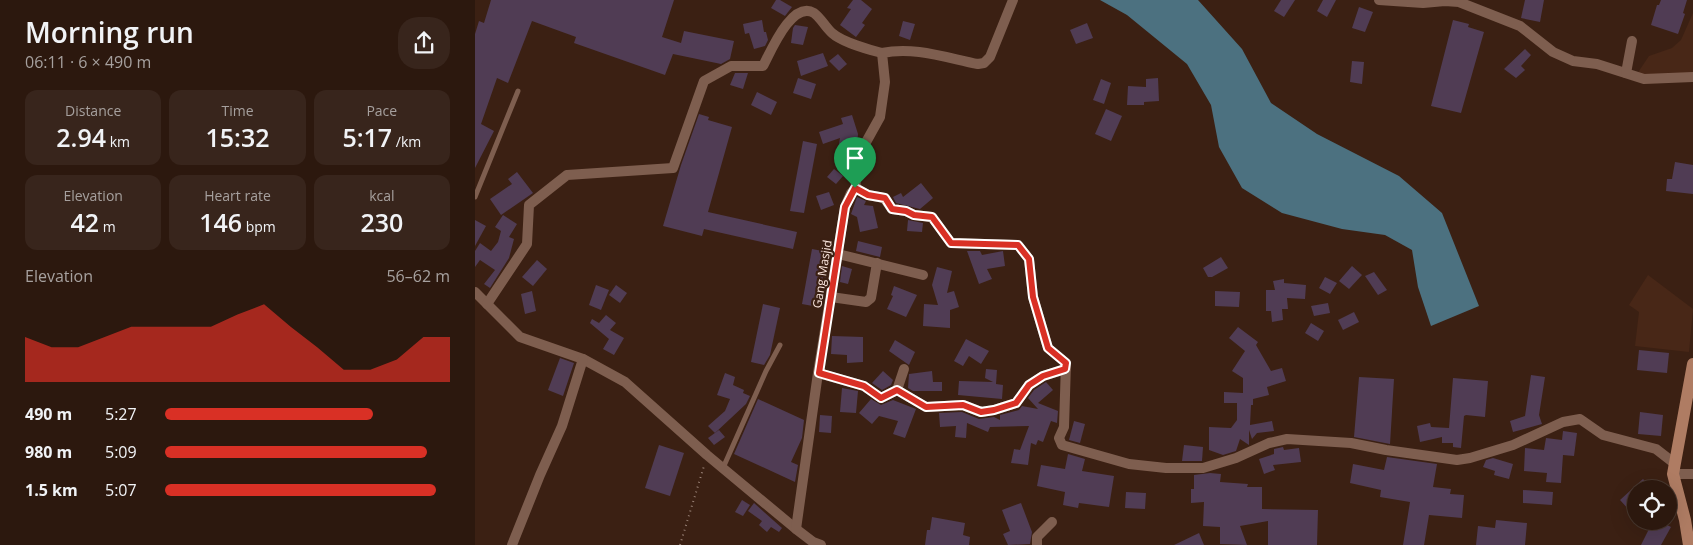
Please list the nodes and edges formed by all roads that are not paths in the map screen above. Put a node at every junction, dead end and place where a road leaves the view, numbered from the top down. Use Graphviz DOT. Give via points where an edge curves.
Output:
graph roads {
  1 [pos="1013,0"];
  2 [pos="1379,0"];
  3 [pos="1459,1"];
  4 [pos="1632,41"];
  5 [pos="883,53"];
  6 [pos="1626,73"];
  7 [pos="1693,77"];
  8 [pos="518,91"];
  9 [pos="855,188"];
  10 [pos="475,197"];
  11 [pos="838,254"];
  12 [pos="877,263"];
  13 [pos="923,275"];
  14 [pos="475,292"];
  15 [pos="831,297"];
  16 [pos="487,304"];
  17 [pos="780,345"];
  18 [pos="583,359"];
  19 [pos="1693,364"];
  20 [pos="904,369"];
  21 [pos="1065,369"];
  22 [pos="819,373"];
  23 [pos="897,390"];
  24 [pos="1689,410"];
  25 [pos="723,468"];
  26 [pos="1673,468"];
  27 [pos="1693,474"];
  28 [pos="1052,522"];
  29 [pos="796,529"];
  30 [pos="512,545"];
  31 [pos="821,545"];
  32 [pos="1037,545"];
  33 [pos="1689,545"];
  1 -- 5 [label="street" via="991,57 984,63 909,50"];
  2 -- 3 [label="street"];
  3 -- 6 [label="street" via="1520,26 1562,58"];
  4 -- 6 [label="street"];
  5 -- 9 [label="street, Gang Masjid" via="885,82 880,117 860,153"];
  5 -- 16 [label="street" via="867,50 833,34 808,10 798,12 786,24 763,66 731,66 704,81 673,168 567,175 529,205 527,244"];
  6 -- 7 [label="street" via="1644,79"];
  8 -- 10 [label="lane"];
  9 -- 11 [label="street, Gang Masjid" via="845,207"];
  9 -- 21 [label="street" via="868,195 885,198 892,209 932,217 951,243 1018,245 1029,259 1033,297 1048,348 1066,363"];
  11 -- 12 [label="street"];
  11 -- 15 [label="street, Gang Masjid"];
  12 -- 13 [label="street"];
  12 -- 15 [label="street" via="871,298 866,302"];
  14 -- 16 [label="street"];
  15 -- 22 [label="street, Gang Masjid"];
  16 -- 18 [label="street" via="520,337"];
  17 -- 25 [label="lane"];
  18 -- 25 [label="street" via="625,382"];
  18 -- 30 [label="street" via="562,426"];
  19 -- 24 [label="street"];
  20 -- 23 [label="street"];
  21 -- 23 [label="street" via="1043,376 1029,385 1016,403 981,412 963,405 926,407"];
  21 -- 26 [label="street" via="1064,427 1059,438 1062,445 1129,464 1203,468 1287,439 1351,443 1457,460 1513,445 1563,422 1581,420 1603,435 1656,449"];
  22 -- 23 [label="street" via="864,386 881,398"];
  22 -- 29 [label="street, Gang Masjid"];
  24 -- 26 [label="street"];
  25 -- 29 [label="street"];
  26 -- 27 [label="street"];
  26 -- 33 [label="street"];
  28 -- 32 [label="street" via="1037,537"];
  29 -- 31 [label="street"];
}
